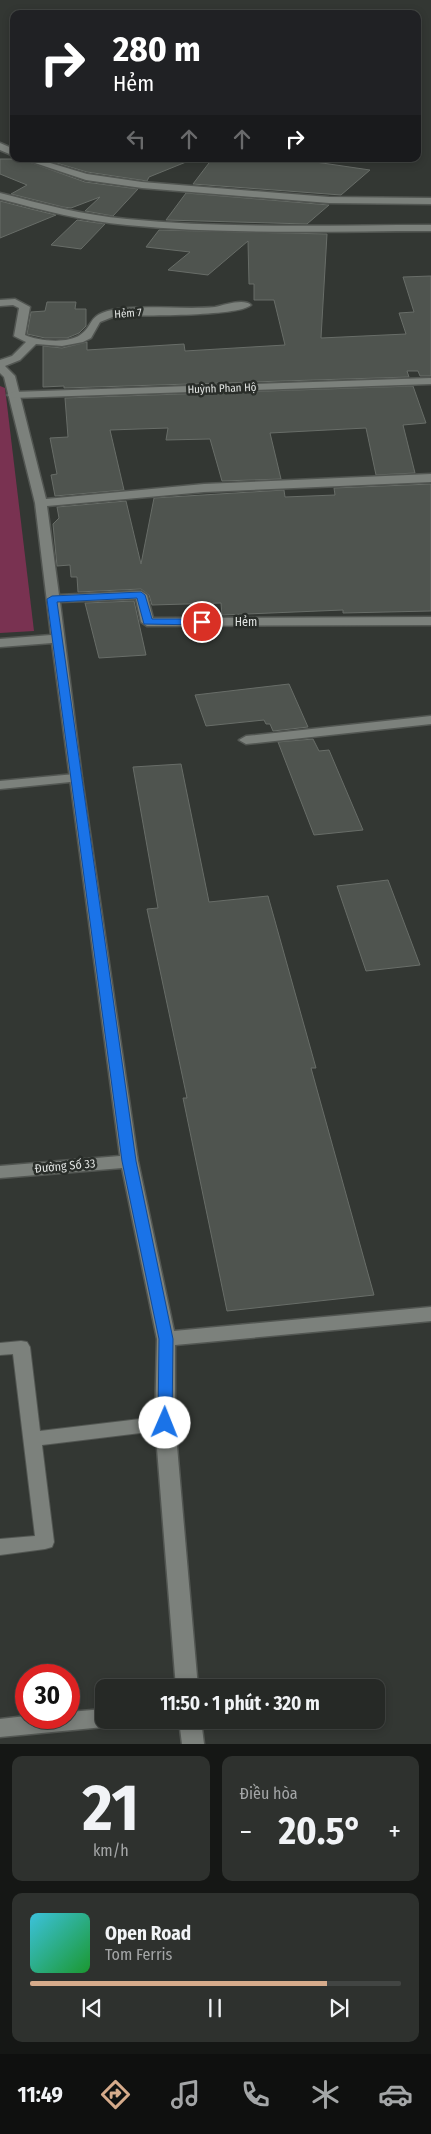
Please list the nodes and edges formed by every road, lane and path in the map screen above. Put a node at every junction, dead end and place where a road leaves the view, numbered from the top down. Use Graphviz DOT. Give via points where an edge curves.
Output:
graph roads {
  1 [pos="38,162"];
  2 [pos="0,196"];
  3 [pos="431,201"];
  4 [pos="431,228"];
  5 [pos="0,303"];
  6 [pos="246,306"];
  7 [pos="32,342"];
  8 [pos="0,366"];
  9 [pos="431,381"];
  10 [pos="13,395"];
  11 [pos="431,478"];
  12 [pos="41,503"];
  13 [pos="52,599"];
  14 [pos="431,622"];
  15 [pos="58,639"];
  16 [pos="0,643"];
  17 [pos="431,720"];
  18 [pos="246,740"];
  19 [pos="76,778"];
  20 [pos="0,785"];
  21 [pos="129,1161"];
  22 [pos="0,1172"];
  23 [pos="431,1314"];
  24 [pos="166,1339"];
  25 [pos="0,1349"];
  26 [pos="165,1423"];
  27 [pos="32,1439"];
  28 [pos="0,1547"];
  29 [pos="185,1679"];
  30 [pos="95,1719"];
  31 [pos="0,1728"];
  32 [pos="191,1729"];
  33 [pos="193,1744"];
  1 -- 3 [label="street" via="86,177 161,187 329,200"];
  2 -- 4 [label="street" via="70,214 126,222 223,228"];
  5 -- 7 [label="street" via="15,302 25,307 19,336"];
  6 -- 7 [label="street, Hẻm 7" via="113,313 96,320 80,340"];
  7 -- 8 [label="street" via="16,358"];
  8 -- 10 [label="street" via="9,376"];
  9 -- 10 [label="street, Huỳnh Phan Hộ"];
  10 -- 12 [label="street"];
  11 -- 12 [label="street" via="204,488"];
  12 -- 13 [label="street"];
  13 -- 14 [label="street, Hẻm" via="141,595 147,622"];
  13 -- 15 [label="street"];
  15 -- 16 [label="street"];
  15 -- 19 [label="street"];
  17 -- 18 [label="street"];
  19 -- 20 [label="street"];
  19 -- 21 [label="street"];
  21 -- 22 [label="street, Đường Số 33"];
  21 -- 24 [label="street"];
  23 -- 24 [label="street"];
  24 -- 26 [label="street"];
  25 -- 27 [label="lane" via="21,1347"];
  26 -- 27 [label="lane"];
  26 -- 29 [label="street"];
  27 -- 28 [label="lane" via="45,1542"];
  30 -- 31 [label="street"];
  32 -- 33 [label="street"];
}
